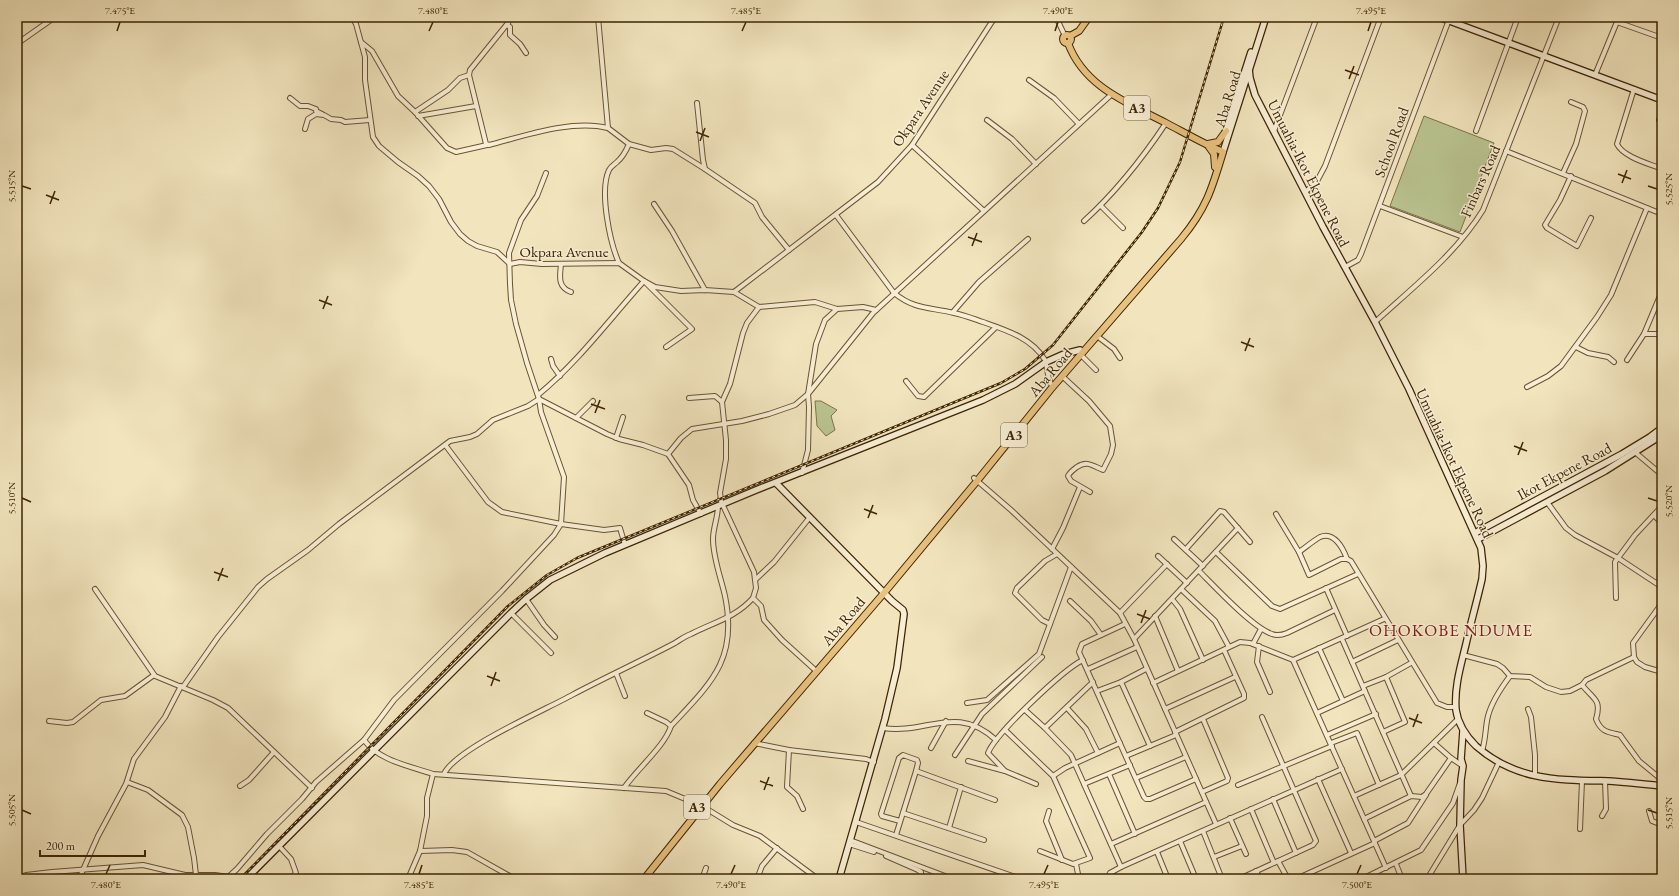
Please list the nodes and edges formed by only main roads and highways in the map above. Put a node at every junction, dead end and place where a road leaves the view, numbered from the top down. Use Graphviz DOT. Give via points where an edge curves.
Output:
graph roads {
  1 [pos="1089,17"];
  2 [pos="1226,131"];
  3 [pos="1205,143"];
  4 [pos="1222,152"];
  5 [pos="1215,167"];
  6 [pos="1160,260"];
  7 [pos="1080,353"];
  8 [pos="976,479"];
  9 [pos="883,591"];
  10 [pos="785,706"];
  11 [pos="701,805"];
  12 [pos="639,879"];
  13 [pos="644,879"];
  1 -- 3 [label="main road, A3" via="1079,31 1068,38 1076,59 1083,68 1112,94"];
  2 -- 3 [label="main road" via="1218,142"];
  3 -- 4 [label="main road, A3"];
  3 -- 5 [label="main road" via="1214,154"];
  4 -- 5 [label="main road, Aba Road / A3"];
  4 -- 6 [label="main road, Aba Road / A3" via="1213,187 1202,211"];
  5 -- 6 [label="main road, Aba Road / A3" via="1199,209"];
  6 -- 7 [label="main road, Aba Road / A3"];
  6 -- 7 [label="main road, Aba Road / A3" via="1098,336"];
  7 -- 8 [label="main road, Aba Road / A3"];
  7 -- 8 [label="main road, Aba Road / A3" via="1051,384"];
  8 -- 9 [label="main road, Aba Road / A3"];
  9 -- 10 [label="main road, Aba Road / A3"];
  9 -- 10 [label="main road, Aba Road / A3"];
  10 -- 11 [label="main road, A3"];
  11 -- 12 [label="main road, A3"];
  11 -- 13 [label="main road, A3"];
}
